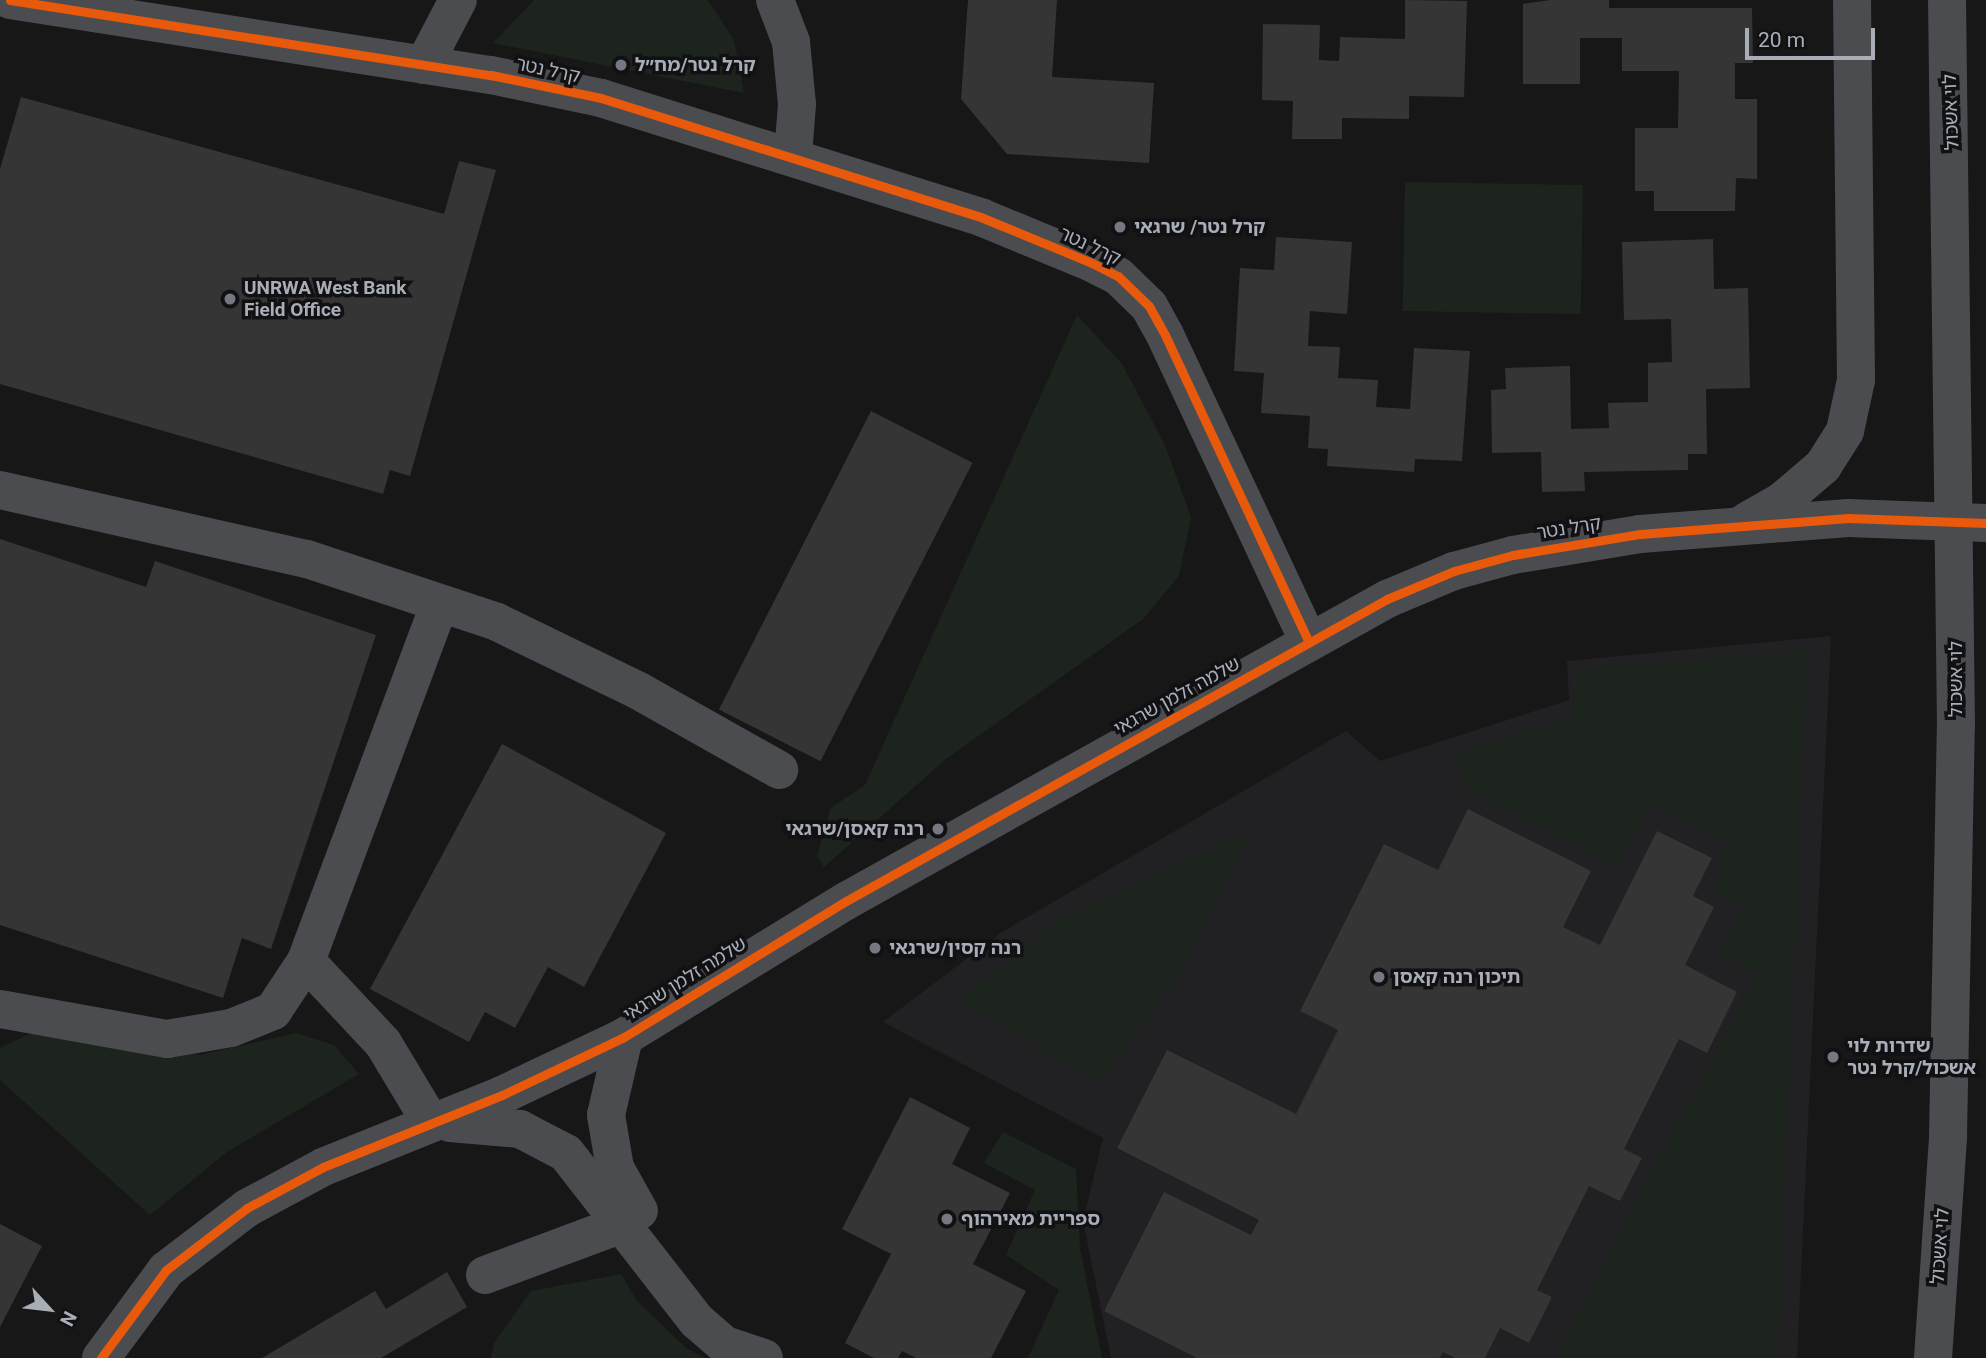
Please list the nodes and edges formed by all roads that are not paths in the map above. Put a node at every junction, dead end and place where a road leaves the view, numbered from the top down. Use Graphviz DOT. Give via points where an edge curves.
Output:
graph roads {
  1 [pos="10,0"];
  2 [pos="775,0"];
  3 [pos="1852,0"];
  4 [pos="1947,0"];
  5 [pos="453,2"];
  6 [pos="424,65"];
  7 [pos="793,156"];
  8 [pos="0,490"];
  9 [pos="1739,525"];
  10 [pos="1976,527"];
  11 [pos="440,603"];
  12 [pos="1309,642"];
  13 [pos="779,770"];
  14 [pos="306,961"];
  15 [pos="0,1009"];
  16 [pos="624,1037"];
  17 [pos="431,1123"];
  18 [pos="622,1224"];
  19 [pos="485,1275"];
  20 [pos="724,1345"];
  21 [pos="102,1358"];
  22 [pos="764,1358"];
  23 [pos="1933,1358"];
  1 -- 6 [label="street, קרל נטר"];
  2 -- 7 [label="street" via="791,42 797,104"];
  3 -- 9 [label="street" via="1856,380 1845,431 1824,466 1782,501"];
  4 -- 10 [label="street, לוי אשכול"];
  5 -- 6 [label="street"];
  6 -- 7 [label="street, קרל נטר" via="601,99"];
  7 -- 12 [label="street, קרל נטר" via="983,218 1118,276 1149,306 1165,335"];
  8 -- 11 [label="street" via="307,559"];
  9 -- 10 [label="street, קרל נטר" via="1848,518"];
  9 -- 12 [label="street, קרל נטר" via="1572,544 1454,571"];
  10 -- 23 [label="street, לוי אשכול" via="1948,1136"];
  11 -- 13 [label="street" via="497,622 586,664"];
  11 -- 14 [label="street"];
  12 -- 16 [label="street, שלמה זלמן שרגאי" via="846,901"];
  14 -- 15 [label="street" via="273,1011 231,1027 167,1039"];
  14 -- 17 [label="street" via="383,1043"];
  16 -- 17 [label="street, שלמה זלמן שרגאי"];
  16 -- 20 [label="street" via="606,1115 615,1168 675,1274"];
  17 -- 18 [label="street" via="501,1124 552,1144 581,1166"];
  17 -- 21 [label="street, שלמה זלמן שרגאי" via="323,1167 247,1208 166,1270"];
  18 -- 19 [label="street"];
  18 -- 20 [label="street" via="677,1298"];
  20 -- 22 [label="street"];
}
